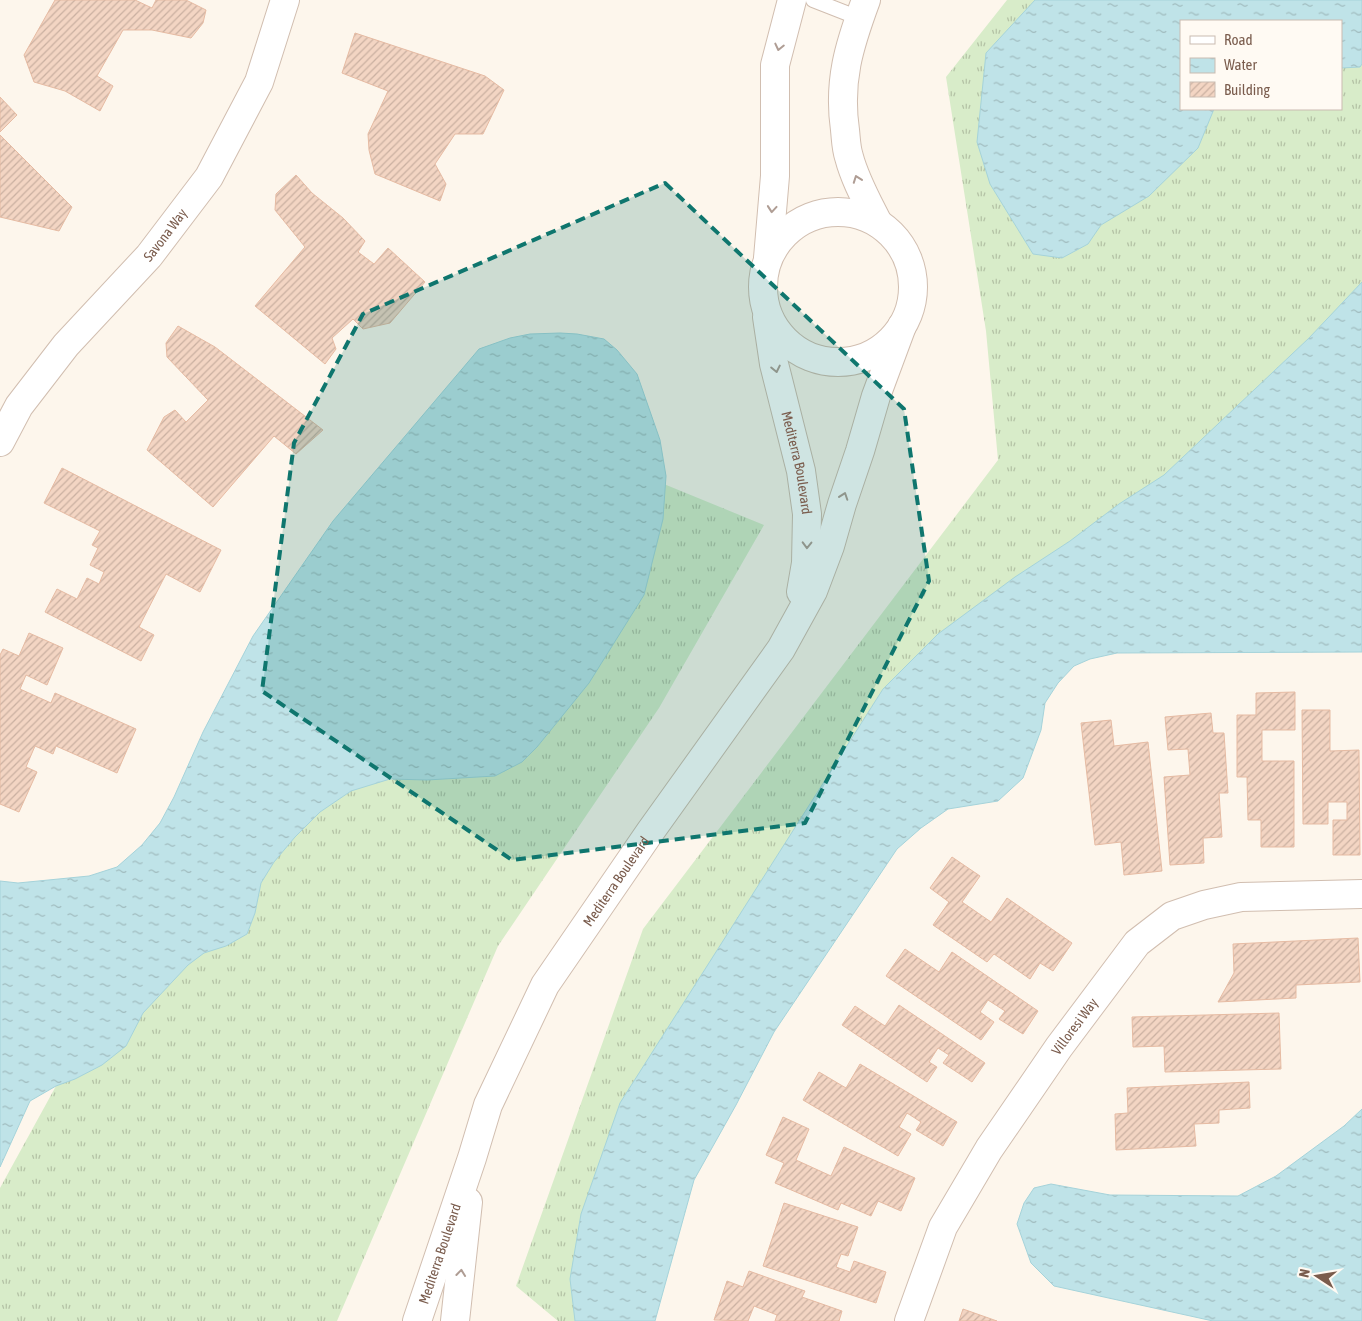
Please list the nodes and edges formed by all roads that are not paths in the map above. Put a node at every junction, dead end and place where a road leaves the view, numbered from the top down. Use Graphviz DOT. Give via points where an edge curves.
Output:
graph roads {
  1 [pos="285,0"];
  2 [pos="792,0"];
  3 [pos="814,0"];
  4 [pos="863,9"];
  5 [pos="878,223"];
  6 [pos="768,260"];
  7 [pos="765,303"];
  8 [pos="902,326"];
  9 [pos="0,442"];
  10 [pos="795,622"];
  11 [pos="1362,894"];
  12 [pos="472,1158"];
  13 [pos="417,1321"];
  14 [pos="455,1321"];
  15 [pos="909,1321"];
  1 -- 9 [label="street, Savona Way" via="259,82 209,177 149,256 66,345 19,406"];
  2 -- 6 [label="street, one-way" via="775,65 775,176"];
  3 -- 4 [label="lane"];
  5 -- 4 [label="street, one-way" via="859,187 848,155 844,123 843,86 847,56"];
  5 -- 6 [label="street" via="858,214 814,215 779,241"];
  5 -- 8 [label="street" via="896,239 908,258 913,281 911,304"];
  6 -- 7 [label="street" via="763,282"];
  7 -- 8 [label="street" via="774,327 791,346 813,358 838,363 863,358 885,346"];
  7 -- 10 [label="street, Mediterra Boulevard, one-way" via="774,364 801,471 807,514 806,563"];
  10 -- 8 [label="street, Mediterra Boulevard, one-way" via="813,591 830,546 876,396"];
  10 -- 12 [label="street, Mediterra Boulevard" via="780,649 545,985 488,1105"];
  11 -- 15 [label="street, Villoresi Way" via="1241,898 1204,905 1172,916 1137,942 989,1149 943,1227"];
  12 -- 13 [label="street, Mediterra Boulevard"];
  14 -- 12 [label="street, Mediterra Boulevard, one-way"];
}
